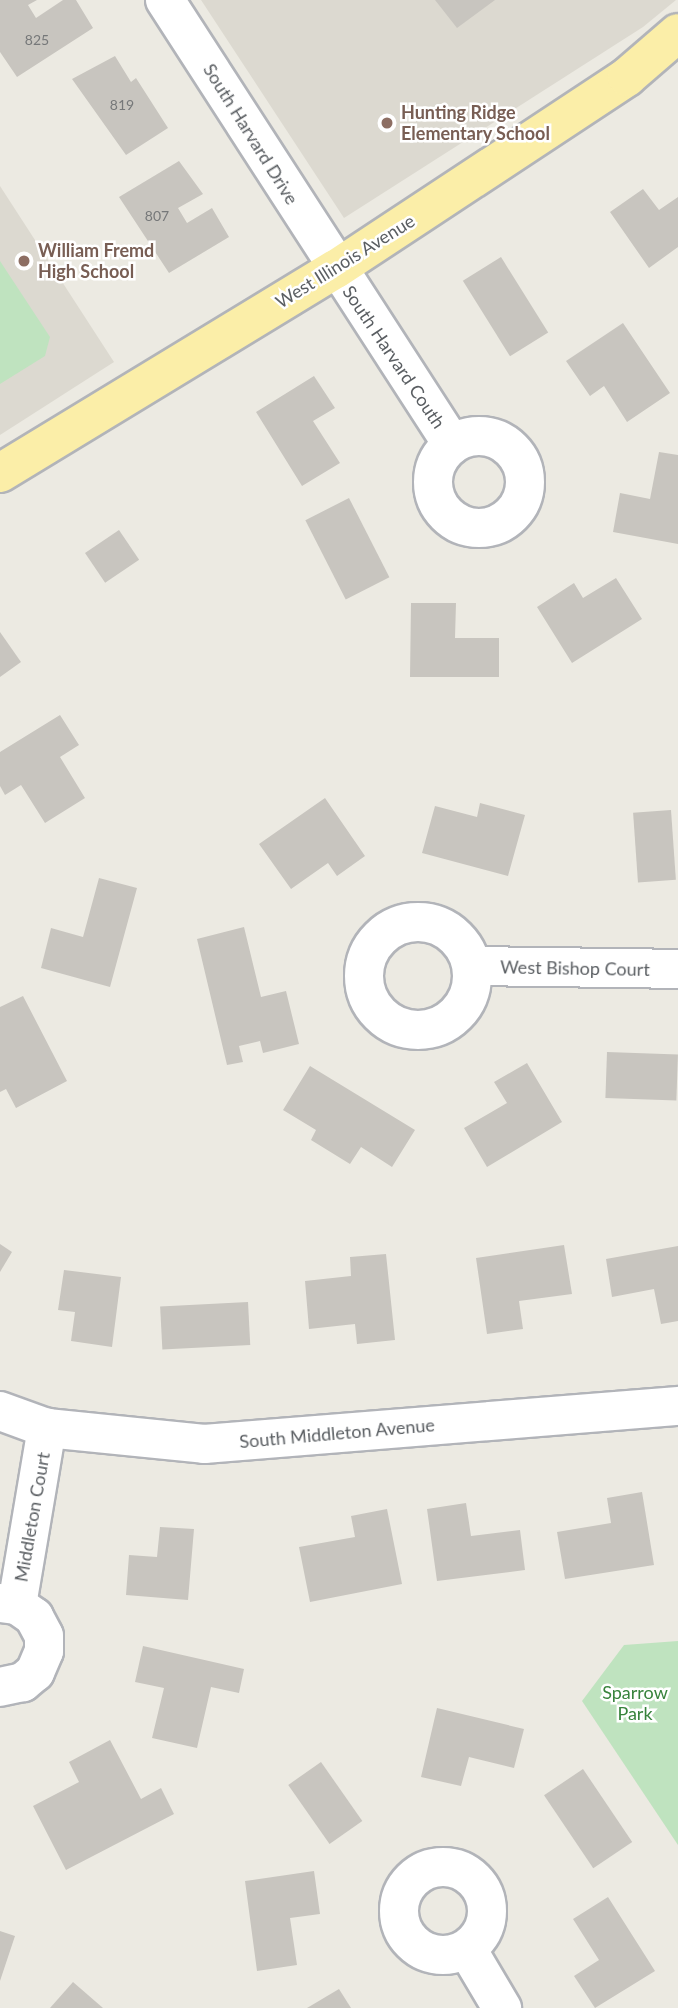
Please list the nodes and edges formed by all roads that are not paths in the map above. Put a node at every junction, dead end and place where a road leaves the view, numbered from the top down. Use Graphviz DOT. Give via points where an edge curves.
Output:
graph roads {
  1 [pos="165,0"];
  2 [pos="678,33"];
  3 [pos="336,269"];
  4 [pos="452,444"];
  5 [pos="0,473"];
  6 [pos="472,966"];
  7 [pos="678,969"];
  8 [pos="678,1406"];
  9 [pos="0,1411"];
  10 [pos="47,1428"];
  11 [pos="9,1604"];
  12 [pos="0,1686"];
  13 [pos="467,1949"];
  14 [pos="502,2008"];
  1 -- 3 [label="street, South Harvard Drive"];
  2 -- 3 [label="main road, West Illinois Avenue" via="627,77"];
  3 -- 4 [label="street, South Harvard Couth"];
  3 -- 5 [label="main road, West Illinois Avenue"];
  6 -- 7 [label="street, West Bishop Court"];
  8 -- 10 [label="street, South Middleton Avenue" via="204,1444"];
  9 -- 10 [label="street, South Middleton Avenue"];
  10 -- 11 [label="street, Middleton Court"];
  11 -- 12 [label="street, Middleton Court" via="34,1617 44,1636 44,1651 40,1665 23,1682"];
  13 -- 14 [label="street"];
}
